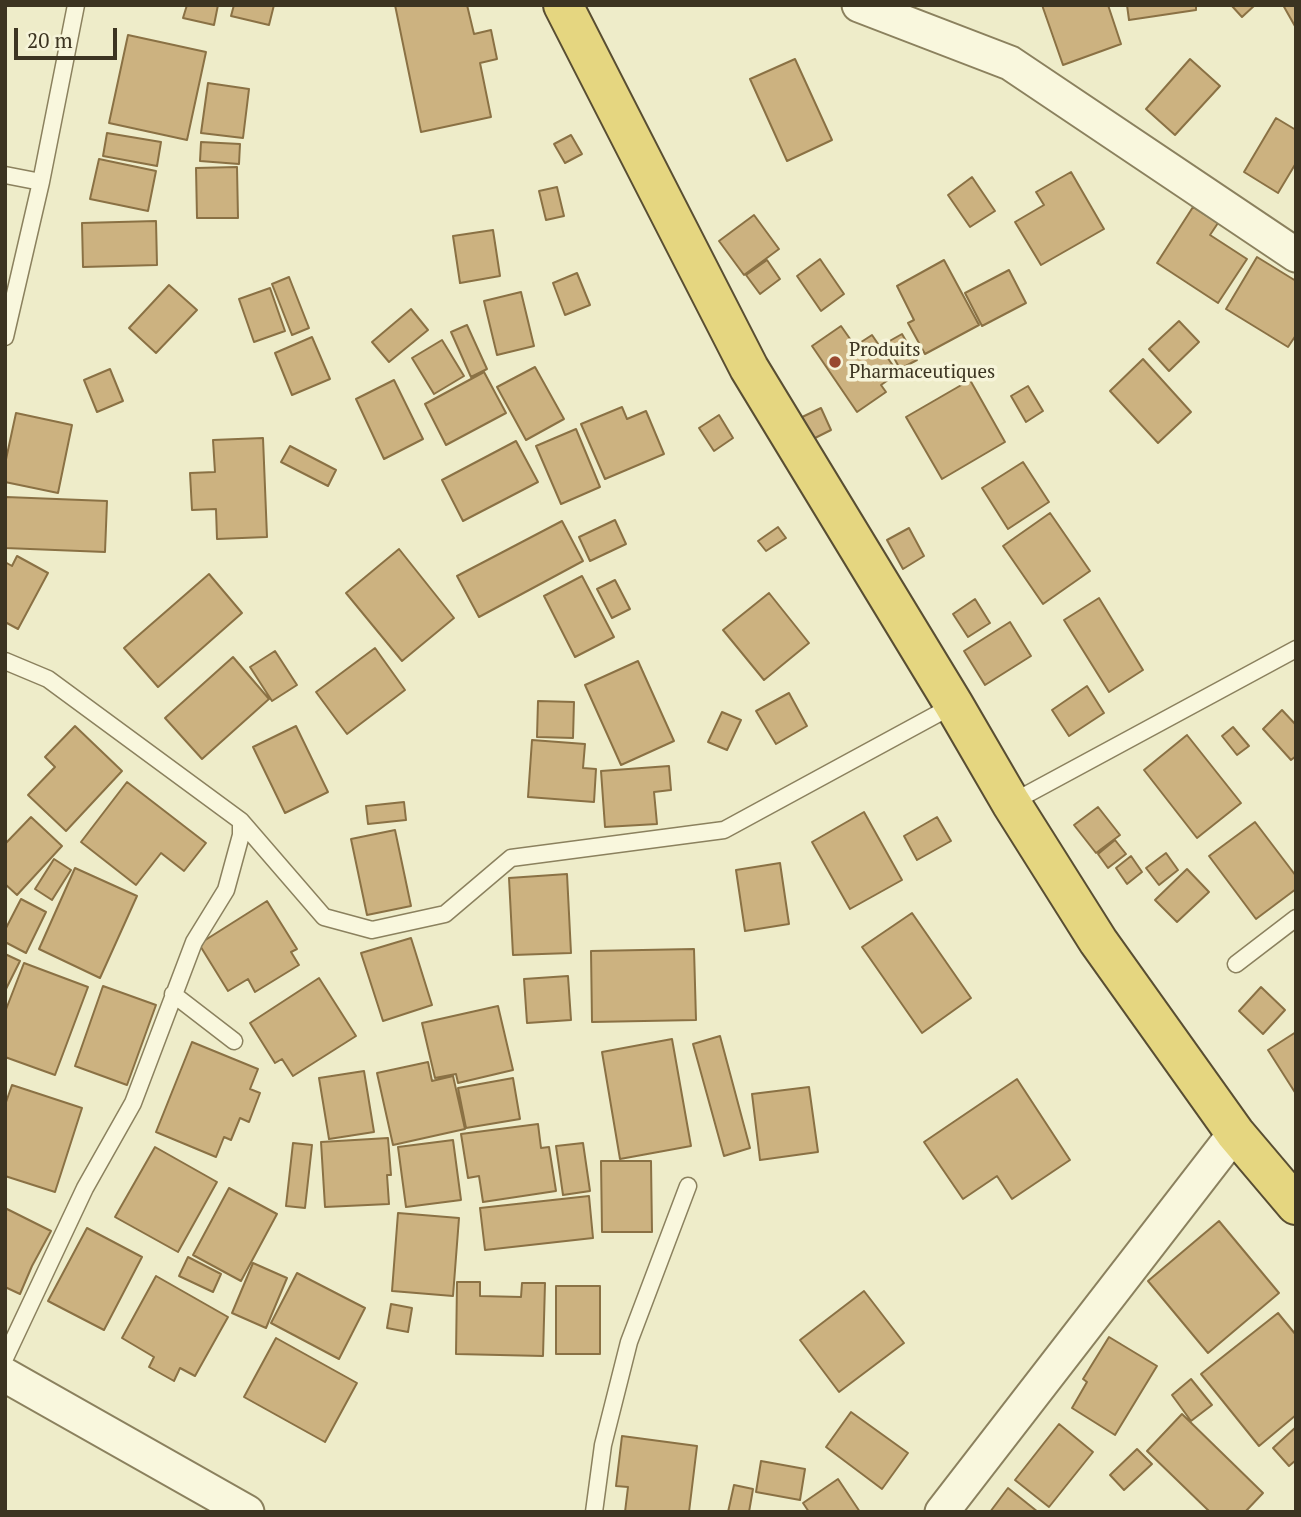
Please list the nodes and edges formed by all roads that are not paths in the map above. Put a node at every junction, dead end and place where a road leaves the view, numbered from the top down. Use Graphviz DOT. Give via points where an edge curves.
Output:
graph roads {
  1 [pos="76,5"];
  2 [pos="564,5"];
  3 [pos="859,5"];
  4 [pos="5,175"];
  5 [pos="41,182"];
  6 [pos="1296,255"];
  7 [pos="5,337"];
  8 [pos="1296,649"];
  9 [pos="5,661"];
  10 [pos="954,705"];
  11 [pos="1011,803"];
  12 [pos="241,821"];
  13 [pos="1296,918"];
  14 [pos="1237,964"];
  15 [pos="173,995"];
  16 [pos="234,1041"];
  17 [pos="1236,1133"];
  18 [pos="688,1186"];
  19 [pos="1296,1205"];
  20 [pos="5,1358"];
  21 [pos="5,1375"];
  22 [pos="198,1498"];
  23 [pos="247,1512"];
  24 [pos="594,1512"];
  25 [pos="942,1512"];
  1 -- 5 [label="lane"];
  2 -- 10 [label="highway" via="749,368"];
  3 -- 6 [label="street" via="1010,63"];
  4 -- 5 [label="lane"];
  5 -- 7 [label="lane"];
  8 -- 11 [label="lane"];
  9 -- 12 [label="lane" via="48,679"];
  10 -- 11 [label="highway"];
  10 -- 12 [label="lane" via="724,830 511,858 445,914 372,930 324,917"];
  11 -- 17 [label="highway" via="1098,941"];
  12 -- 15 [label="lane" via="226,890 194,942"];
  13 -- 14 [label="lane"];
  15 -- 16 [label="lane"];
  15 -- 20 [label="lane" via="133,1103 85,1188"];
  17 -- 19 [label="highway"];
  17 -- 25 [label="street"];
  18 -- 24 [label="lane" via="629,1342 603,1445"];
  21 -- 22 [label="street"];
  22 -- 23 [label="street"];
}
